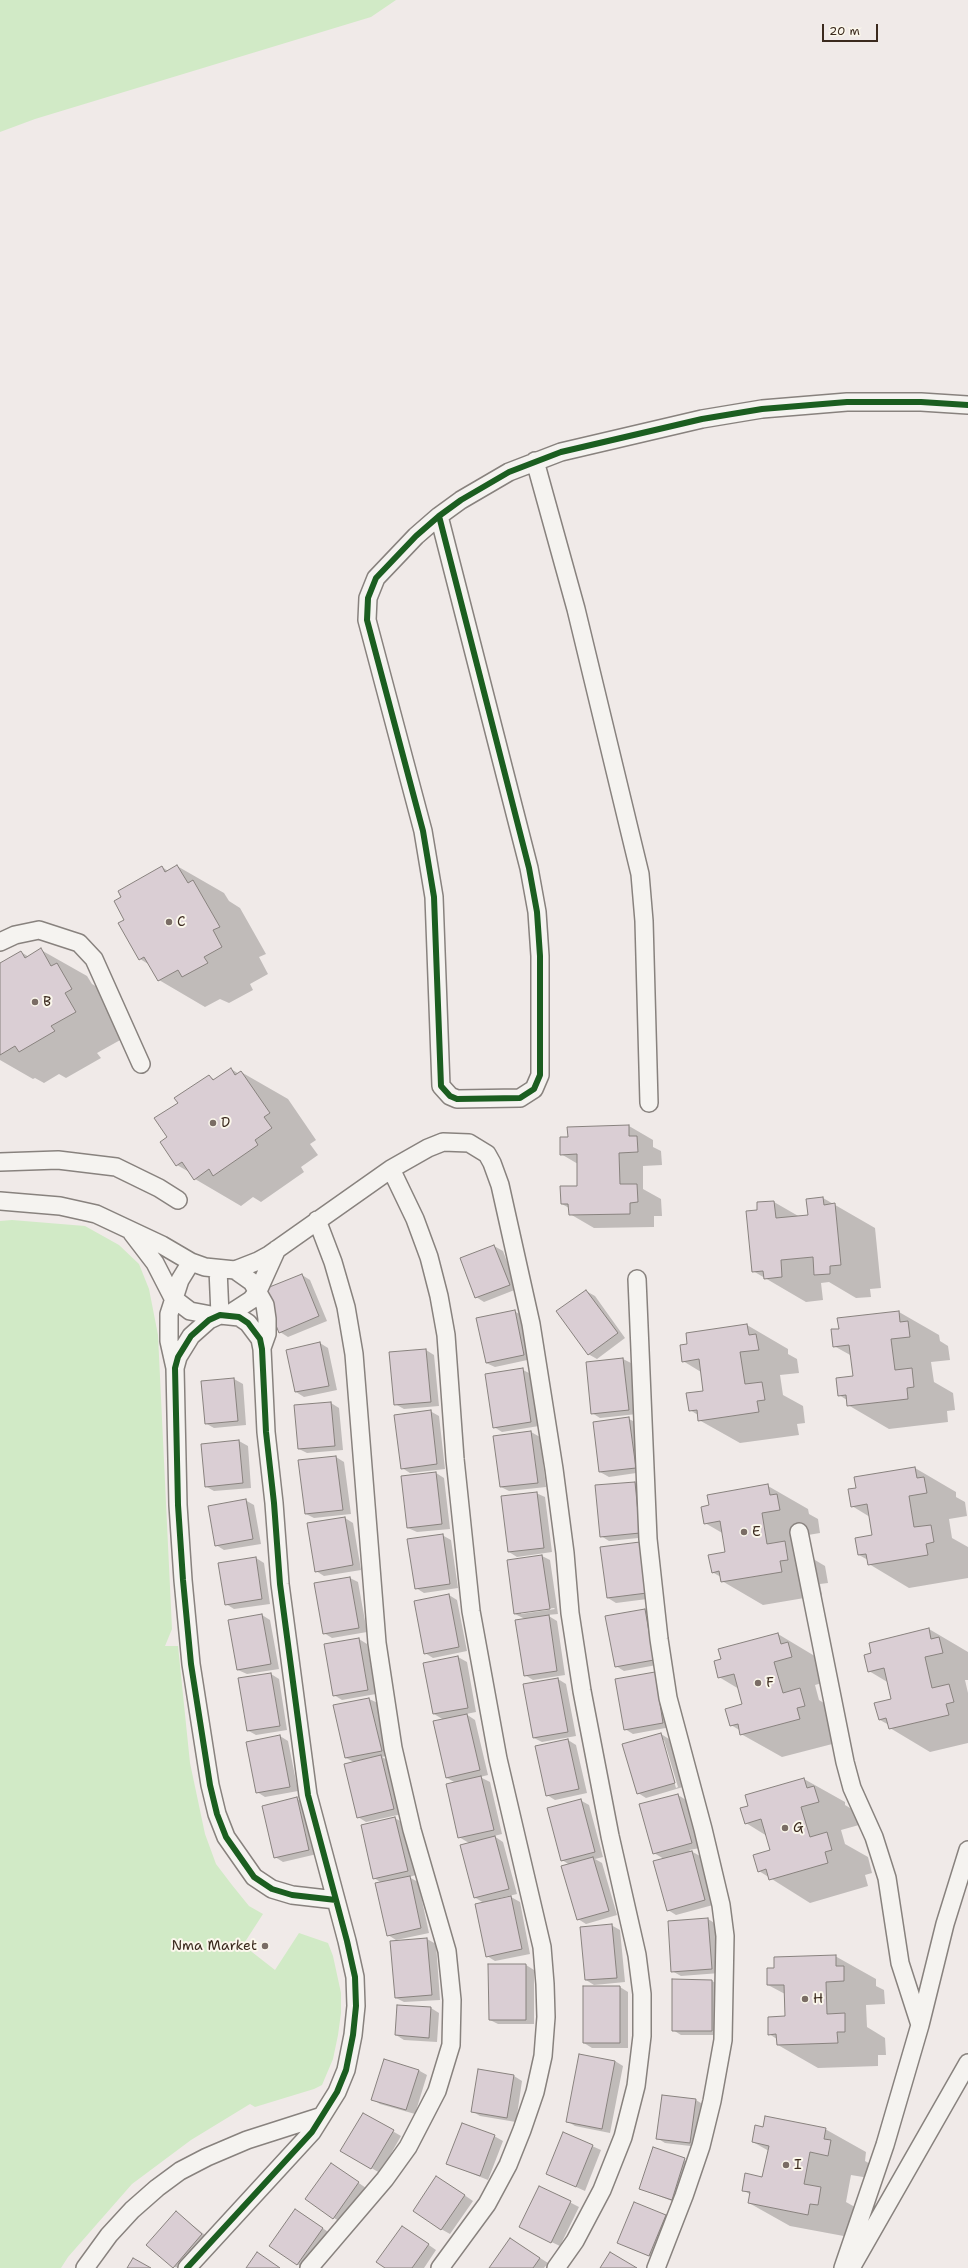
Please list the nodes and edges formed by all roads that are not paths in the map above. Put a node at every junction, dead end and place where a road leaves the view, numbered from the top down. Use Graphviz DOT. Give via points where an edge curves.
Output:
graph roads {
  1 [pos="968,405"];
  2 [pos="535,461"];
  3 [pos="439,516"];
  4 [pos="0,942"];
  5 [pos="141,1064"];
  6 [pos="649,1103"];
  7 [pos="0,1162"];
  8 [pos="391,1169"];
  9 [pos="178,1200"];
  10 [pos="0,1201"];
  11 [pos="317,1220"];
  12 [pos="131,1231"];
  13 [pos="278,1247"];
  14 [pos="191,1262"];
  15 [pos="218,1269"];
  16 [pos="235,1270"];
  17 [pos="637,1279"];
  18 [pos="258,1291"];
  19 [pos="173,1298"];
  20 [pos="220,1315"];
  21 [pos="262,1349"];
  22 [pos="175,1368"];
  23 [pos="799,1532"];
  24 [pos="968,1850"];
  25 [pos="336,1900"];
  26 [pos="920,2025"];
  27 [pos="968,2063"];
  28 [pos="322,2116"];
  29 [pos="85,2268"];
  30 [pos="187,2268"];
  31 [pos="309,2268"];
  32 [pos="440,2268"];
  33 [pos="556,2268"];
  34 [pos="656,2268"];
  35 [pos="843,2268"];
  36 [pos="851,2268"];
  1 -- 2 [label="street" via="847,402 762,409 702,419 561,452"];
  2 -- 3 [label="street" via="485,485"];
  2 -- 6 [label="street" via="576,610 640,874 644,921"];
  3 -- 3 [label="street" via="376,578 368,598 367,620 430,864 437,931 441,1086 450,1096 457,1099 520,1098 534,1089 540,1075 540,956 537,912 529,868"];
  4 -- 5 [label="street" via="39,930 79,943 94,959"];
  7 -- 9 [label="street" via="58,1160 116,1167"];
  8 -- 11 [label="street"];
  8 -- 32 [label="street" via="415,1219 429,1257 439,1296 446,1335 455,1459 471,1611 497,1752 542,1947 545,1984 543,2056 535,2092 522,2130 508,2165 487,2204"];
  8 -- 33 [label="street" via="428,1148 444,1142 462,1142 487,1154 500,1186 531,1324 554,1469 570,1613 585,1706 610,1836 637,1955 642,1994 642,2036 636,2086 623,2137 592,2209 575,2241"];
  10 -- 12 [label="street" via="60,1206 96,1214"];
  11 -- 13 [label="street"];
  11 -- 31 [label="street" via="334,1262 346,1307 354,1354 377,1643 395,1755 412,1830 447,1951 452,2000 451,2045 437,2091 408,2147 385,2179"];
  12 -- 14 [label="street"];
  12 -- 19 [label="street" via="155,1263"];
  13 -- 16 [label="street" via="258,1262"];
  13 -- 18 [label="street"];
  14 -- 15 [label="street"];
  14 -- 19 [label="street"];
  15 -- 16 [label="street"];
  15 -- 20 [label="street"];
  16 -- 18 [label="street" via="244,1274"];
  17 -- 34 [label="street" via="648,1539 659,1639 668,1698 703,1829 721,1905 725,1936 723,2040 712,2102 701,2146"];
  18 -- 20 [label="street" via="242,1307"];
  18 -- 21 [label="street" via="265,1305 267,1319 267,1334"];
  19 -- 20 [label="street" via="190,1311"];
  19 -- 22 [label="street" via="168,1334"];
  20 -- 21 [label="street" via="240,1317 248,1323 260,1339"];
  20 -- 22 [label="street" via="209,1320 191,1336 178,1357"];
  21 -- 25 [label="street" via="266,1432 280,1584 295,1703 308,1795"];
  22 -- 25 [label="street" via="178,1505 184,1588 194,1686 217,1814 226,1837 254,1877 272,1889 292,1896"];
  23 -- 26 [label="street" via="845,1762 852,1788 874,1838 887,1878 900,1963"];
  24 -- 26 [label="street" via="945,1924"];
  25 -- 28 [label="street" via="354,1977 356,2006 346,2070 337,2092"];
  26 -- 35 [label="street" via="885,2145"];
  27 -- 36 [label="street"];
  28 -- 29 [label="street" via="247,2140 180,2171 132,2210 109,2234"];
  28 -- 30 [label="street" via="312,2132"];
}
